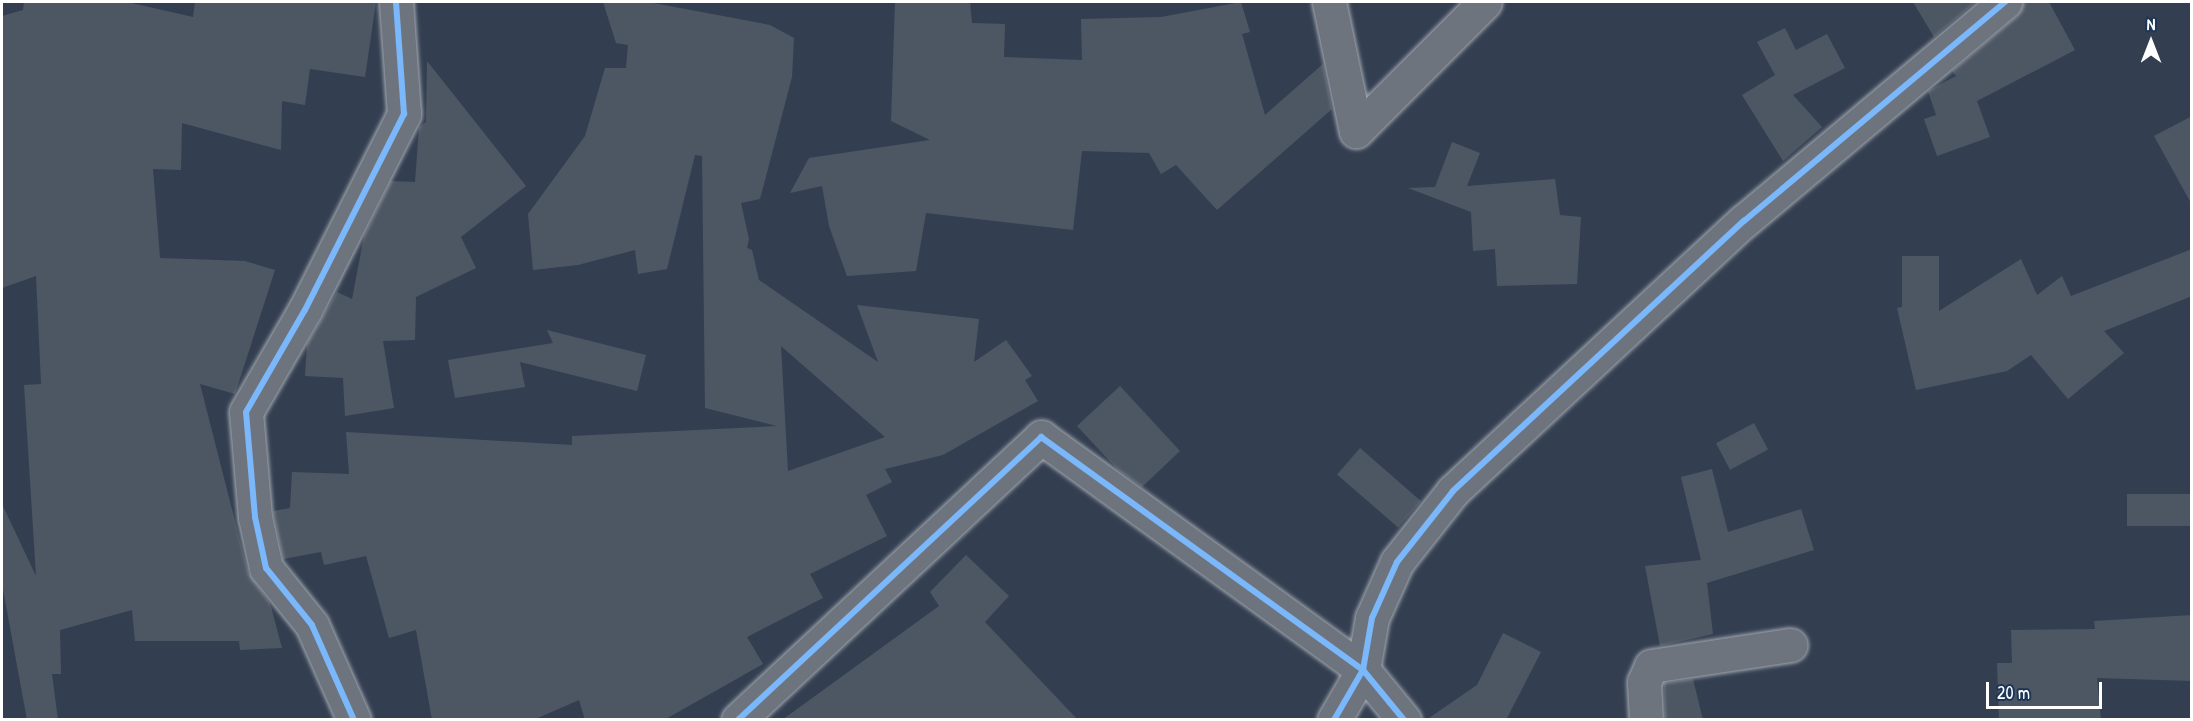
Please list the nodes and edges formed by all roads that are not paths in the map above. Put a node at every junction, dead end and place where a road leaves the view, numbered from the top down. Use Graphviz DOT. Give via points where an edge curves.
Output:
graph roads {
  1 [pos="396,2"];
  2 [pos="1329,2"];
  3 [pos="1485,2"];
  4 [pos="2005,2"];
  5 [pos="1791,645"];
  6 [pos="1363,670"];
  7 [pos="354,720"];
  8 [pos="738,720"];
  9 [pos="1334,720"];
  10 [pos="1404,720"];
  11 [pos="1646,720"];
  1 -- 7 [label="street" via="404,114 305,310 246,412 255,517 266,568 312,625"];
  2 -- 3 [label="street" via="1356,130"];
  4 -- 6 [label="street" via="1744,221 1453,491 1397,562 1372,618"];
  5 -- 11 [label="street" via="1651,666 1644,682"];
  6 -- 8 [label="street" via="1041,437"];
  6 -- 9 [label="street"];
  6 -- 10 [label="street"];
}
